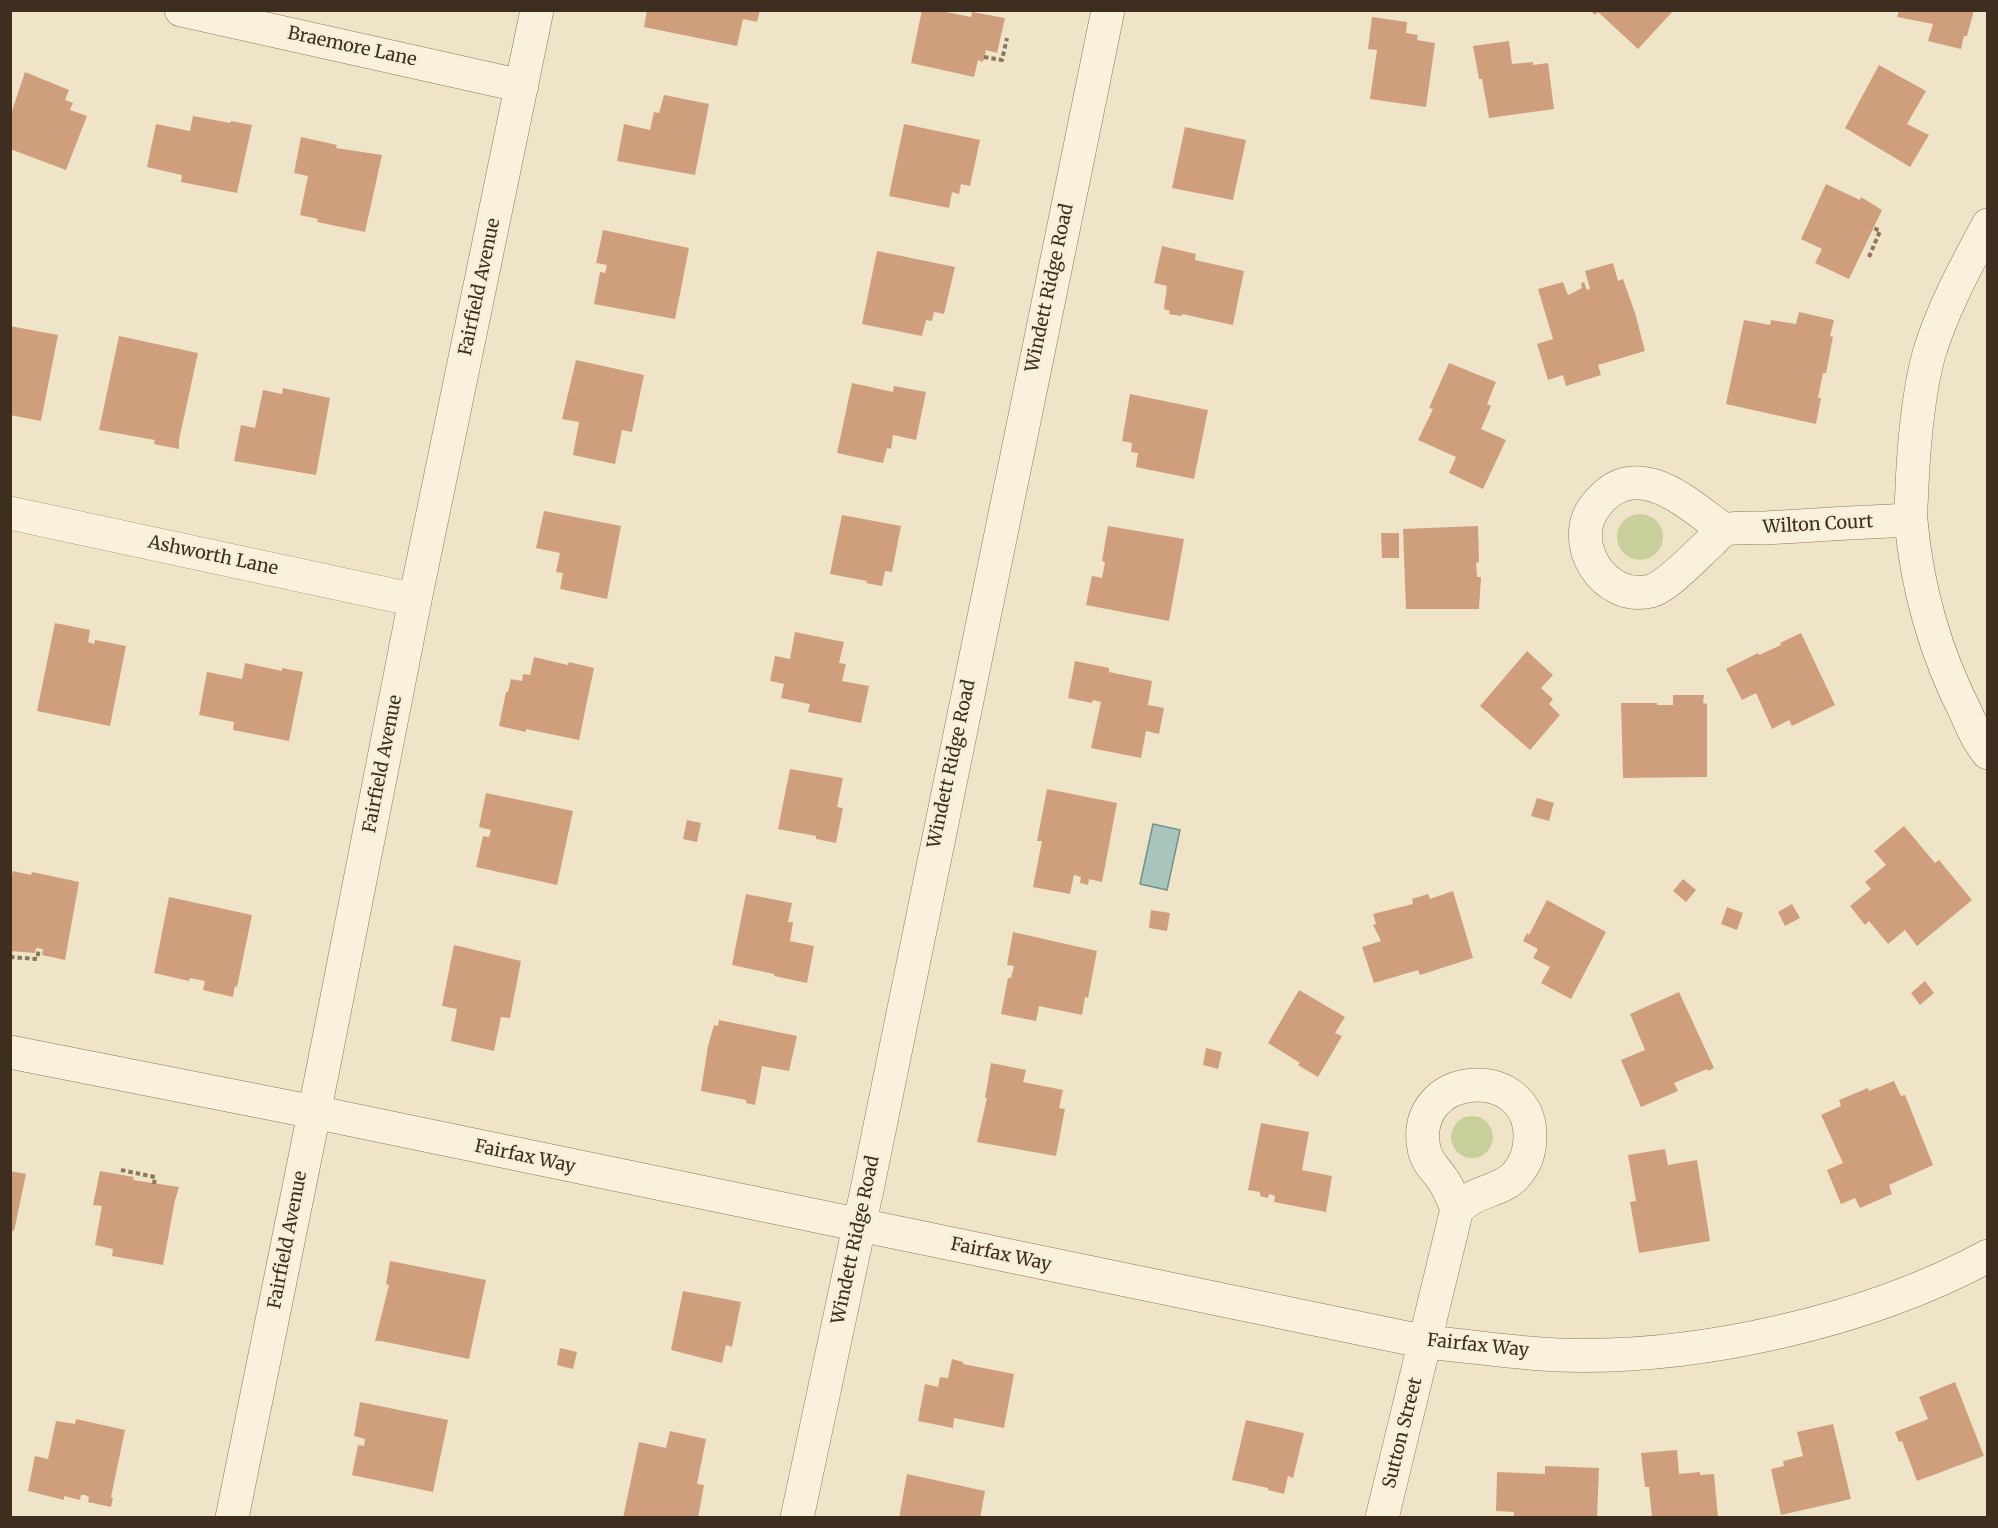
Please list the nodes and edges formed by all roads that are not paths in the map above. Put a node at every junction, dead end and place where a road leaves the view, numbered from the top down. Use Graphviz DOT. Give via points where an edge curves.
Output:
graph roads {
  1 [pos="181,10"];
  2 [pos="537,10"];
  3 [pos="1108,10"];
  4 [pos="522,86"];
  5 [pos="1988,225"];
  6 [pos="10,513"];
  7 [pos="1911,519"];
  8 [pos="1724,530"];
  9 [pos="415,600"];
  10 [pos="1988,753"];
  11 [pos="10,1052"];
  12 [pos="314,1112"];
  13 [pos="1457,1209"];
  14 [pos="859,1226"];
  15 [pos="1988,1256"];
  16 [pos="1426,1342"];
  17 [pos="232,1518"];
  18 [pos="797,1518"];
  19 [pos="1382,1518"];
  1 -- 4 [label="street, Braemore Lane"];
  2 -- 4 [label="street, Fairfield Avenue"];
  3 -- 14 [label="street, Windett Ridge Road"];
  4 -- 9 [label="street, Fairfield Avenue"];
  5 -- 7 [label="street" via="1960,278 1929,354 1915,433"];
  6 -- 9 [label="street, Ashworth Lane"];
  7 -- 8 [label="street, Wilton Court"];
  7 -- 10 [label="street" via="1928,615 1941,655 1956,694"];
  9 -- 12 [label="street, Fairfield Avenue"];
  11 -- 12 [label="street, Fairfax Way"];
  12 -- 14 [label="street, Fairfax Way"];
  12 -- 17 [label="street, Fairfield Avenue"];
  13 -- 16 [label="street, Sutton Street"];
  14 -- 16 [label="street, Fairfax Way"];
  14 -- 18 [label="street, Windett Ridge Road"];
  15 -- 16 [label="street, Fairfax Way" via="1914,1290 1854,1311 1777,1333 1704,1347 1557,1354"];
  16 -- 19 [label="street, Sutton Street"];
}
